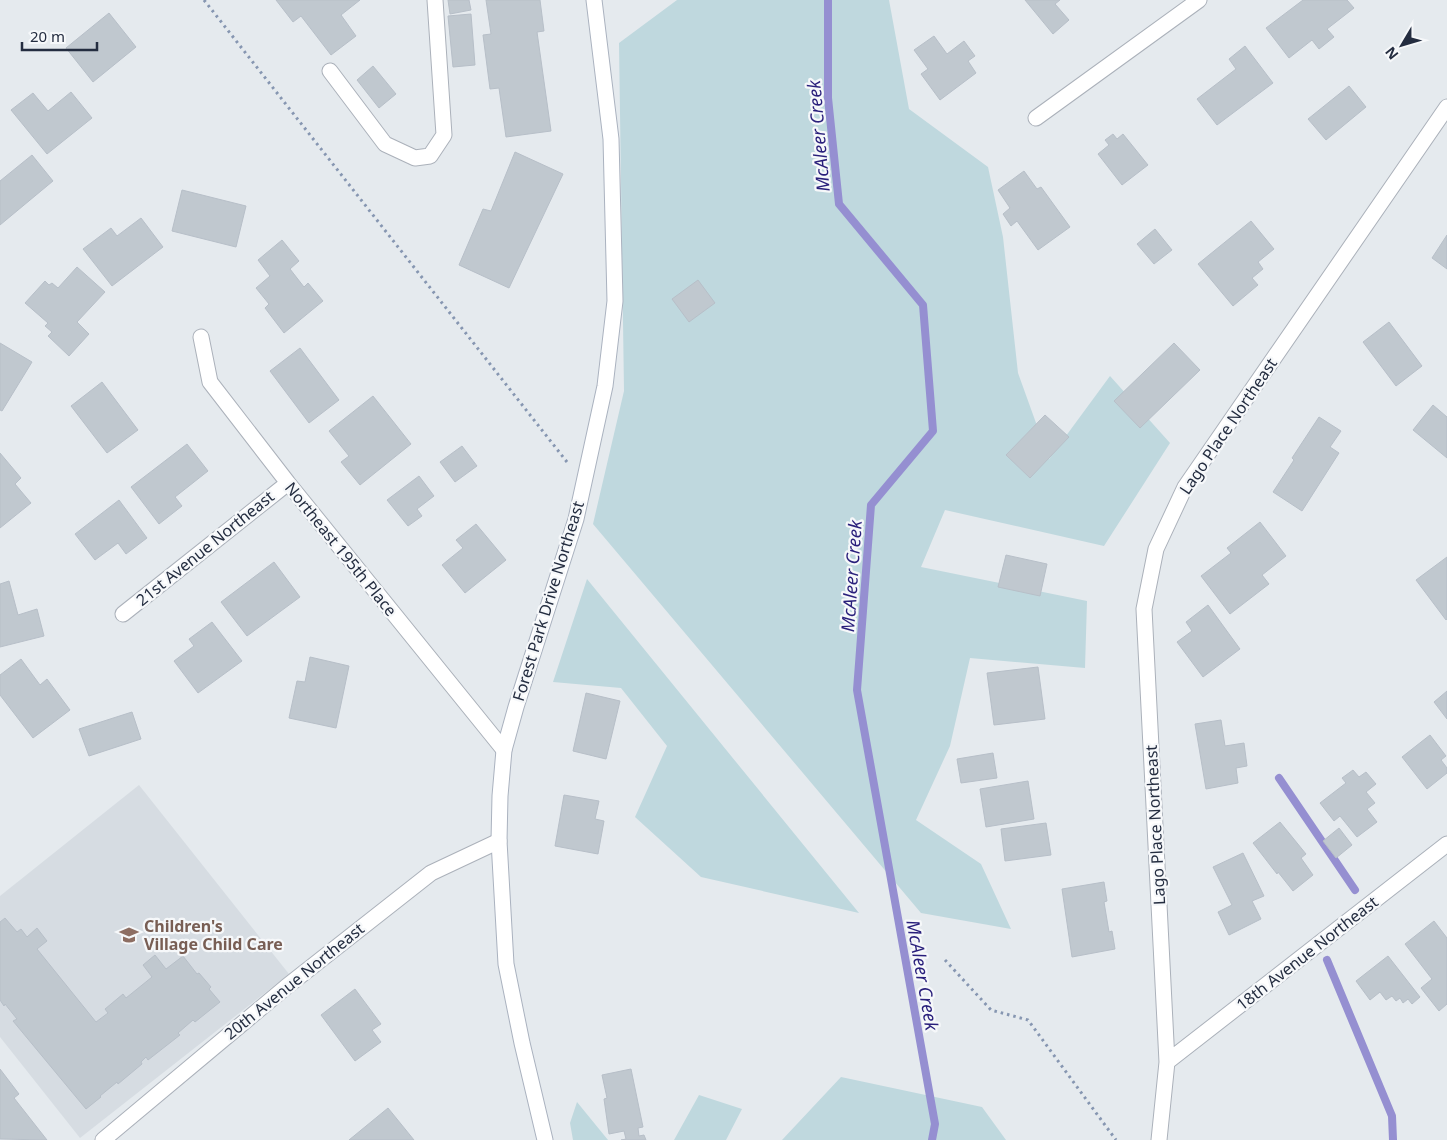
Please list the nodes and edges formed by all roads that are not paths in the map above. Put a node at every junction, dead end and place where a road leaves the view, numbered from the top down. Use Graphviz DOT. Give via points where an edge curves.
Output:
graph roads {
  1 [pos="435,0"];
  2 [pos="594,0"];
  3 [pos="1199,0"];
  4 [pos="330,71"];
  5 [pos="1447,107"];
  6 [pos="1036,118"];
  7 [pos="202,337"];
  8 [pos="288,483"];
  9 [pos="123,614"];
  10 [pos="504,750"];
  11 [pos="498,841"];
  12 [pos="1447,844"];
  13 [pos="1167,1062"];
  14 [pos="103,1140"];
  15 [pos="545,1140"];
  16 [pos="1159,1140"];
  1 -- 4 [label="street" via="444,135 430,156 415,158 385,144"];
  2 -- 10 [label="street, Forest Park Drive Northeast" via="611,139 616,301 605,386 576,519"];
  3 -- 6 [label="street"];
  5 -- 13 [label="street, Lago Place Northeast" via="1184,487 1156,549 1144,609"];
  7 -- 8 [label="street, Northeast 195th Place" via="210,382"];
  8 -- 9 [label="street, 21st Avenue Northeast"];
  8 -- 10 [label="street, Northeast 195th Place"];
  10 -- 11 [label="street, Forest Park Drive Northeast"];
  11 -- 14 [label="street, 20th Avenue Northeast" via="430,873 286,987"];
  11 -- 15 [label="street, Forest Park Drive Northeast" via="506,964"];
  12 -- 13 [label="street, 18th Avenue Northeast"];
  13 -- 16 [label="street, Lago Place Northeast"];
}
